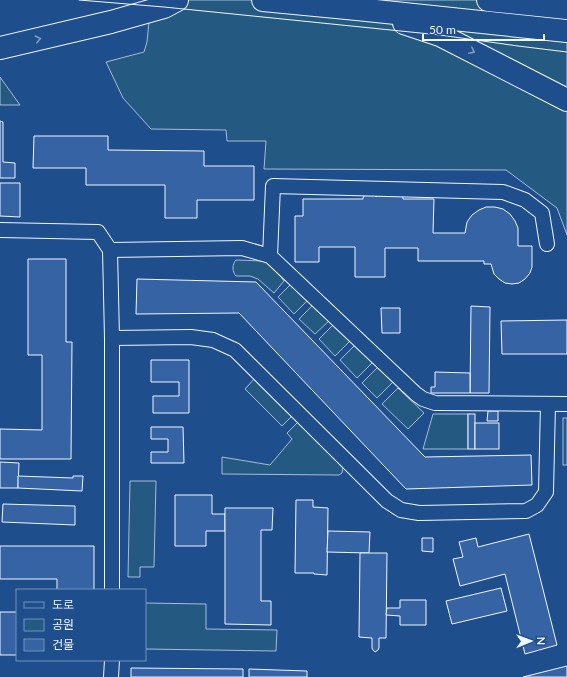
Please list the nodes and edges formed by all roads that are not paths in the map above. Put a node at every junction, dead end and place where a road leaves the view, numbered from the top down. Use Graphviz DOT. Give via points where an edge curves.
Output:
graph roads {
  1 [pos="177,0"];
  2 [pos="263,0"];
  3 [pos="488,0"];
  4 [pos="357,8"];
  5 [pos="567,8"];
  6 [pos="567,31"];
  7 [pos="0,48"];
  8 [pos="567,100"];
  9 [pos="0,230"];
  10 [pos="547,244"];
  11 [pos="110,250"];
  12 [pos="270,256"];
  13 [pos="112,338"];
  14 [pos="548,404"];
  15 [pos="567,404"];
  16 [pos="112,589"];
  17 [pos="112,661"];
  18 [pos="111,677"];
  7 -- 1 [label="highway, one-way" via="111,22 164,7"];
  2 -- 4 [label="highway"];
  3 -- 5 [label="highway"];
  4 -- 6 [label="highway"];
  4 -- 8 [label="highway, one-way" via="440,35"];
  9 -- 11 [label="street" via="98,232"];
  10 -- 12 [label="street" via="542,213 525,200 502,192 273,186"];
  11 -- 12 [label="street" via="242,248"];
  11 -- 13 [label="street"];
  12 -- 14 [label="street" via="423,399 435,403"];
  13 -- 14 [label="street" via="191,337 214,340 235,350 387,501 402,510 419,513 526,511 537,505 546,492"];
  13 -- 16 [label="street"];
  14 -- 15 [label="street"];
  17 -- 18 [label="street"];
}
